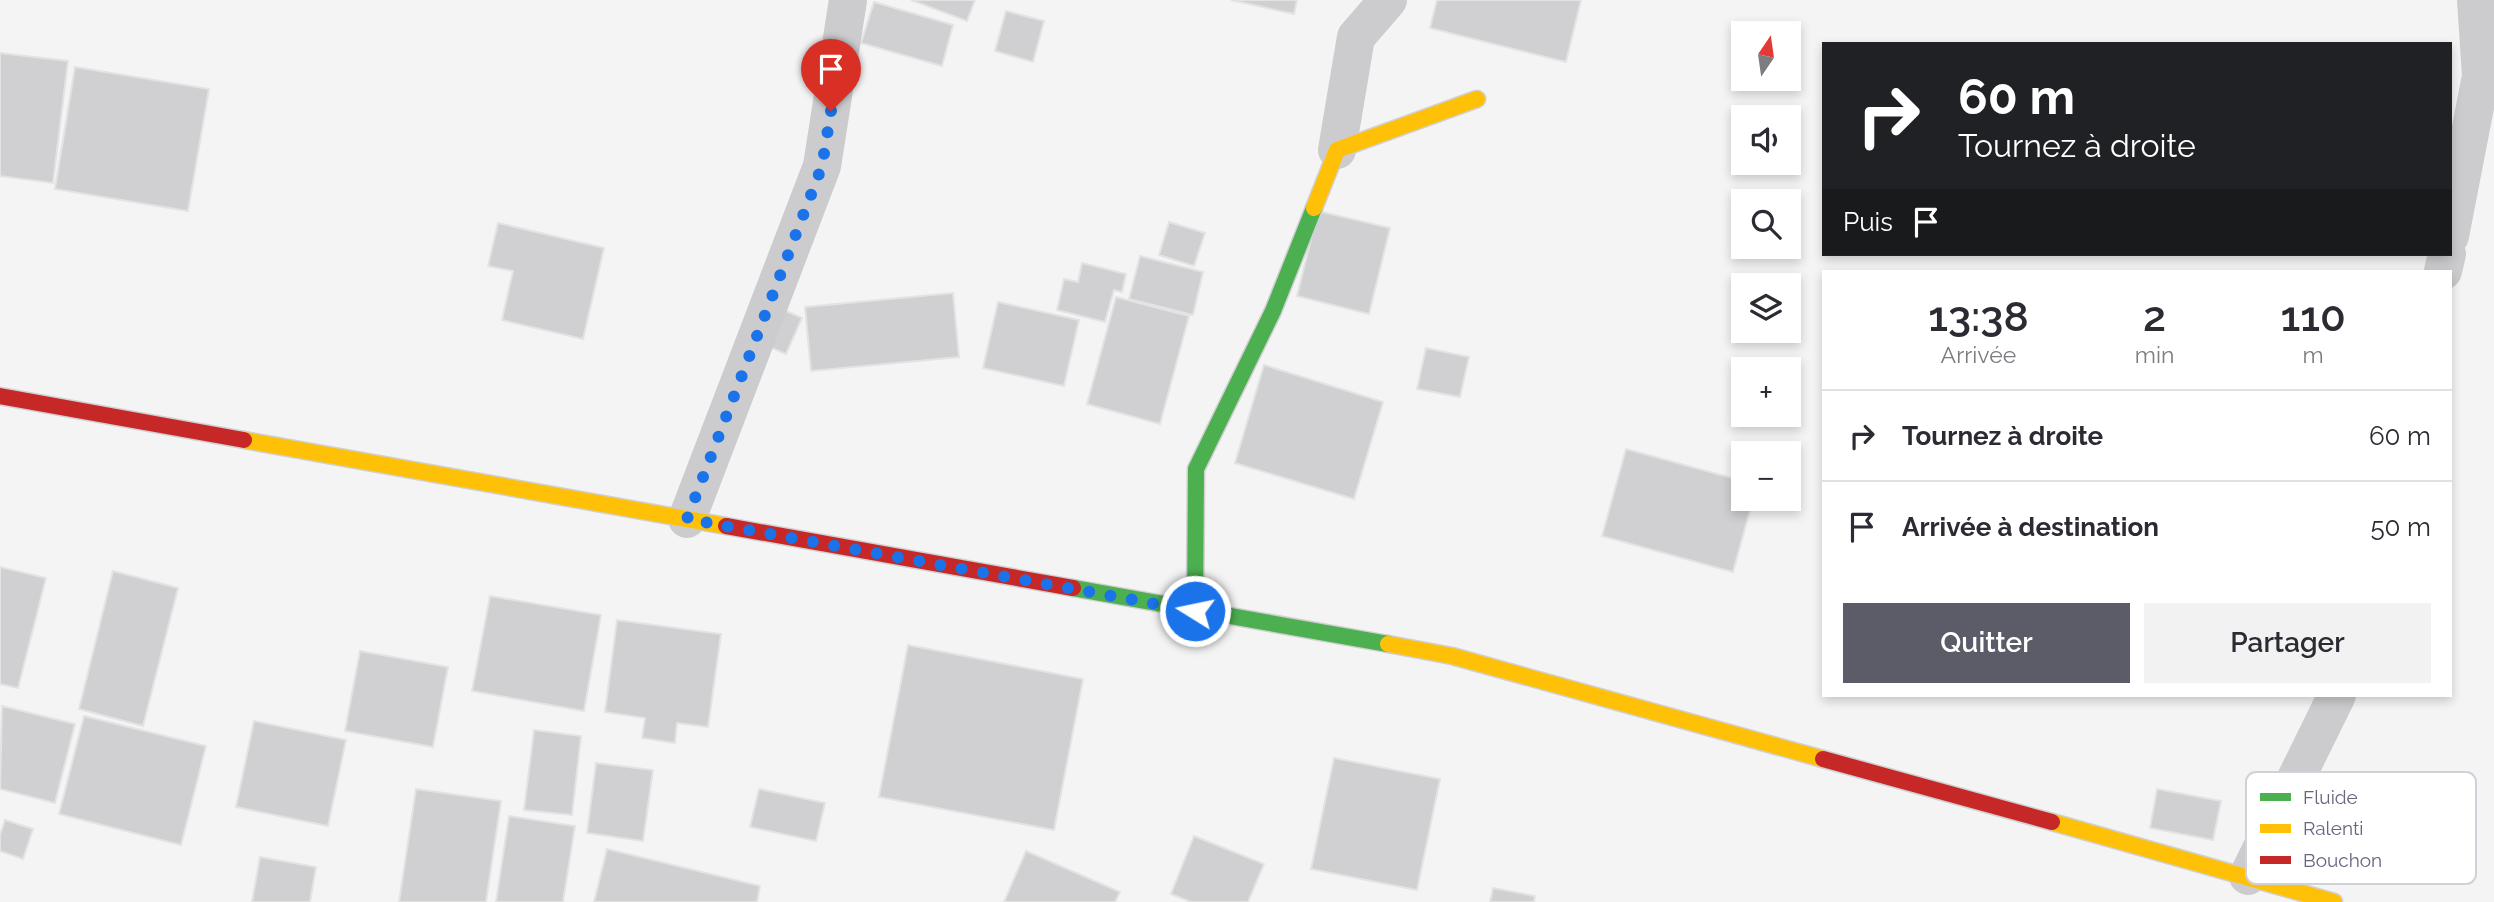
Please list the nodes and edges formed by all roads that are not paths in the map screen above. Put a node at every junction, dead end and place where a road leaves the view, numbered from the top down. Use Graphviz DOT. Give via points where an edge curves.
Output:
graph roads {
  1 [pos="848,0"];
  2 [pos="1388,0"];
  3 [pos="2476,0"];
  4 [pos="1477,99"];
  5 [pos="1337,150"];
  6 [pos="2452,226"];
  7 [pos="0,396"];
  8 [pos="687,519"];
  9 [pos="1195,611"];
  10 [pos="2336,697"];
  11 [pos="2299,772"];
  12 [pos="2246,875"];
  13 [pos="2274,884"];
  14 [pos="2333,902"];
  1 -- 8 [label="street" via="822,166"];
  2 -- 5 [label="street" via="1356,37"];
  3 -- 6 [label="street" via="2481,76"];
  4 -- 5 [label="main road"];
  5 -- 9 [label="main road" via="1273,311 1196,469"];
  7 -- 8 [label="main road"];
  8 -- 9 [label="main road"];
  9 -- 12 [label="main road" via="1452,656"];
  10 -- 11 [label="street"];
  13 -- 14 [label="main road"];
}
